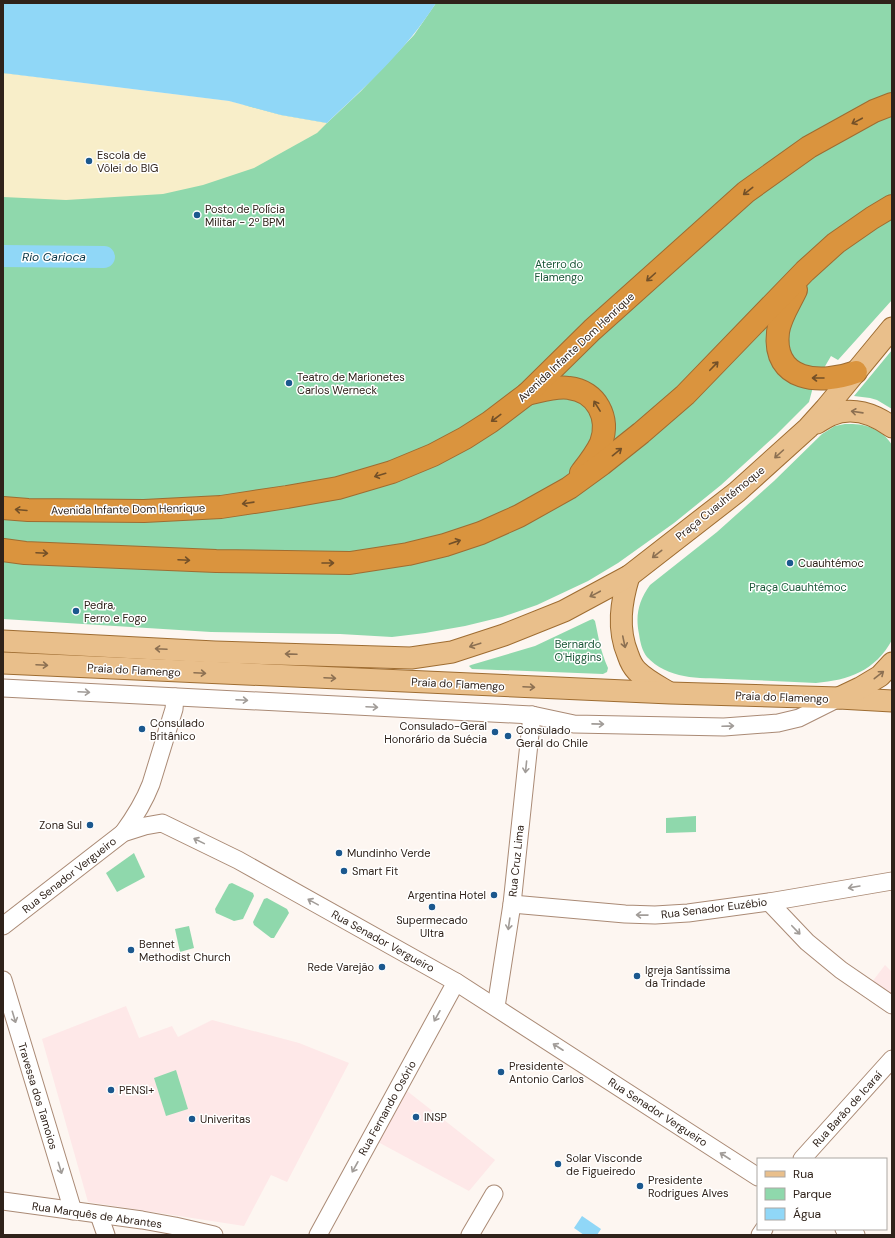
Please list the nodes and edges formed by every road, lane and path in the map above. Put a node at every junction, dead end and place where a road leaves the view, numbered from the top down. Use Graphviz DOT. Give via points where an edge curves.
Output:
graph roads {
  1 [pos="892,104"];
  2 [pos="892,206"];
  3 [pos="805,271"];
  4 [pos="892,328"];
  5 [pos="856,372"];
  6 [pos="527,394"];
  7 [pos="892,427"];
  8 [pos="808,428"];
  9 [pos="569,488"];
  10 [pos="3,508"];
  11 [pos="3,550"];
  12 [pos="629,576"];
  13 [pos="3,641"];
  14 [pos="3,663"];
  15 [pos="892,663"];
  16 [pos="3,688"];
  17 [pos="670,693"];
  18 [pos="175,697"];
  19 [pos="838,698"];
  20 [pos="892,701"];
  21 [pos="532,715"];
  22 [pos="147,794"];
  23 [pos="162,823"];
  24 [pos="123,834"];
  25 [pos="892,881"];
  26 [pos="769,902"];
  27 [pos="512,904"];
  28 [pos="3,926"];
  29 [pos="3,980"];
  30 [pos="456,982"];
  31 [pos="892,1005"];
  32 [pos="496,1007"];
  33 [pos="892,1058"];
  34 [pos="803,1158"];
  35 [pos="757,1176"];
  36 [pos="494,1194"];
  37 [pos="3,1201"];
  38 [pos="73,1211"];
  39 [pos="99,1215"];
  40 [pos="846,1230"];
  41 [pos="106,1235"];
  42 [pos="214,1235"];
  43 [pos="318,1235"];
  44 [pos="470,1235"];
  45 [pos="856,1235"];
  1 -- 6 [label="highway, Avenida Infante Dom Henrique, one-way" via="874,111 809,147 746,192 592,330"];
  2 -- 3 [label="highway" via="836,243"];
  5 -- 3 [label="highway, one-way" via="839,377 813,378 798,375 782,360 777,346 778,330"];
  9 -- 3 [label="highway, one-way" via="630,442 685,395"];
  4 -- 5 [label="main road"];
  5 -- 8 [label="main road"];
  9 -- 6 [label="highway, one-way" via="594,454 604,433 598,404 591,396 569,388"];
  6 -- 10 [label="highway, Avenida Infante Dom Henrique, one-way" via="490,422 433,455 392,472 338,488 221,507 144,511"];
  7 -- 8 [label="main road, one-way" via="873,416 858,411 845,411 831,415"];
  8 -- 12 [label="main road, Praça Cuauhtémoque, one-way" via="737,492"];
  11 -- 9 [label="highway, one-way" via="216,561 350,563 408,554 481,533 519,516"];
  12 -- 13 [label="main road, Praia do Flamengo, one-way" via="564,611 504,636 452,652 411,658 215,652"];
  12 -- 17 [label="main road, one-way" via="621,609 624,645 636,670"];
  14 -- 17 [label="main road, Praia do Flamengo, one-way"];
  19 -- 15 [label="main road, one-way" via="880,676"];
  16 -- 18 [label="street, Praia do Flamengo, one-way"];
  17 -- 19 [label="main road, Praia do Flamengo"];
  18 -- 21 [label="street, Praia do Flamengo, one-way"];
  18 -- 22 [label="street" via="174,709"];
  19 -- 20 [label="main road"];
  21 -- 19 [label="street, Praia do Flamengo, one-way" via="574,724 732,726 792,720"];
  21 -- 27 [label="street, Rua Cruz Lima, one-way"];
  22 -- 23 [label="street" via="153,813"];
  22 -- 24 [label="street"];
  23 -- 24 [label="street, Rua Senador Vergueiro"];
  30 -- 23 [label="street, Rua Senador Vergueiro, one-way" via="238,860"];
  24 -- 28 [label="street, Rua Senador Vergueiro"];
  25 -- 26 [label="street, Rua Senador Euzébio, one-way"];
  26 -- 27 [label="street, Rua Senador Euzébio, one-way" via="655,915"];
  26 -- 31 [label="street, one-way" via="807,942 841,970"];
  27 -- 32 [label="street, Rua Cruz Lima, one-way"];
  29 -- 38 [label="street, Travessa dos Tamoios, one-way"];
  30 -- 32 [label="street, Rua Senador Vergueiro"];
  30 -- 43 [label="street, Rua Fernando Osório, one-way"];
  35 -- 32 [label="street, Rua Senador Vergueiro, one-way"];
  33 -- 34 [label="street, Rua Barão de Icaraí"];
  36 -- 44 [label="street"];
  37 -- 38 [label="street, Rua Marquês de Abrantes"];
  38 -- 39 [label="street, Rua Marquês de Abrantes"];
  39 -- 41 [label="street"];
  39 -- 42 [label="street, Rua Marquês de Abrantes" via="175,1226"];
  40 -- 45 [label="street"];
}
